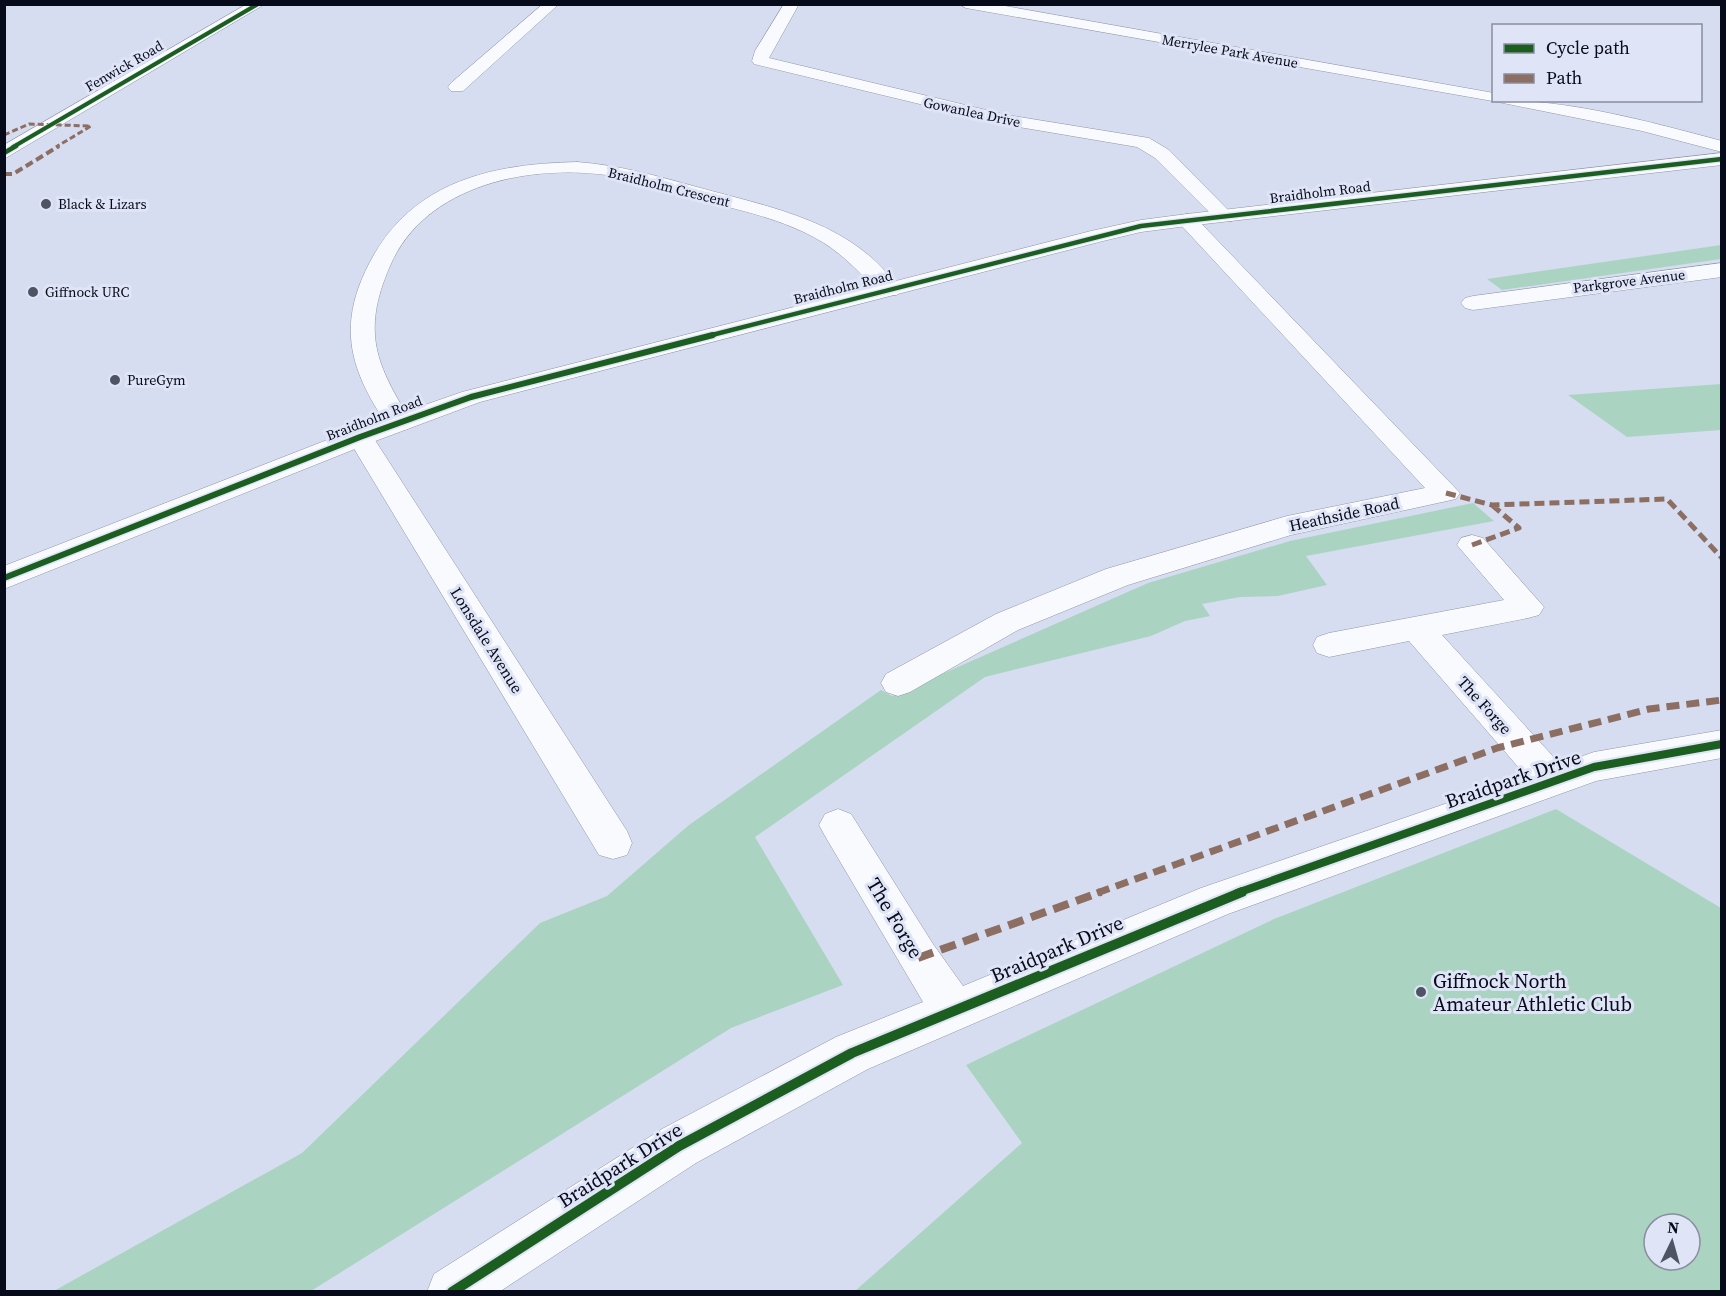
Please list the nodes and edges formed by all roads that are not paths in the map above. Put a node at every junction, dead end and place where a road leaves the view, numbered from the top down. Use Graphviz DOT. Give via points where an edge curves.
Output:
graph roads {
  1 [pos="258,4"];
  2 [pos="552,4"];
  3 [pos="792,4"];
  4 [pos="966,4"];
  5 [pos="457,87"];
  6 [pos="1492,98"];
  7 [pos="1515,102"];
  8 [pos="1722,147"];
  9 [pos="4,153"];
  10 [pos="1722,159"];
  11 [pos="1225,217"];
  12 [pos="1187,220"];
  13 [pos="1722,270"];
  14 [pos="889,290"];
  15 [pos="1536,293"];
  16 [pos="1473,303"];
  17 [pos="1559,310"];
  18 [pos="399,423"];
  19 [pos="360,437"];
  20 [pos="1472,545"];
  21 [pos="4,578"];
  22 [pos="1416,628"];
  23 [pos="1329,645"];
  24 [pos="898,682"];
  25 [pos="1722,744"];
  26 [pos="1554,782"];
  27 [pos="838,825"];
  28 [pos="613,843"];
  29 [pos="954,1010"];
  30 [pos="452,1292"];
  1 -- 9 [label="street, Fenwick Road"];
  2 -- 5 [label="street"];
  3 -- 11 [label="street, Gowanlea Drive" via="760,61 1007,120 1142,142 1162,153"];
  4 -- 6 [label="street, Merrylee Park Avenue"];
  7 -- 8 [label="street" via="1654,129"];
  10 -- 11 [label="street, Braidholm Road"];
  11 -- 12 [label="street, Braidholm Road"];
  12 -- 14 [label="street, Braidholm Road" via="1141,226"];
  12 -- 24 [label="street, Heathside Road" via="1446,493 1287,526 1117,577 1007,622"];
  13 -- 15 [label="street, Parkgrove Avenue"];
  14 -- 18 [label="street, Braidholm Road" via="520,382"];
  14 -- 18 [label="street, Braidholm Crescent" via="847,249 776,215 614,171 575,167 493,175 458,188 409,220 379,256 360,324 371,369"];
  15 -- 16 [label="street, Parkgrove Avenue"];
  15 -- 17 [label="street, Parkgrove Avenue"];
  18 -- 19 [label="street, Braidholm Road"];
  19 -- 21 [label="street, Braidholm Road"];
  19 -- 28 [label="street, Lonsdale Avenue"];
  20 -- 22 [label="street" via="1528,606"];
  22 -- 23 [label="street"];
  22 -- 26 [label="street, The Forge"];
  25 -- 26 [label="street, Braidpark Drive" via="1594,767"];
  26 -- 29 [label="street, Braidpark Drive" via="1215,901"];
  27 -- 29 [label="street, The Forge"];
  29 -- 30 [label="street, Braidpark Drive" via="852,1053 679,1146"];
}
